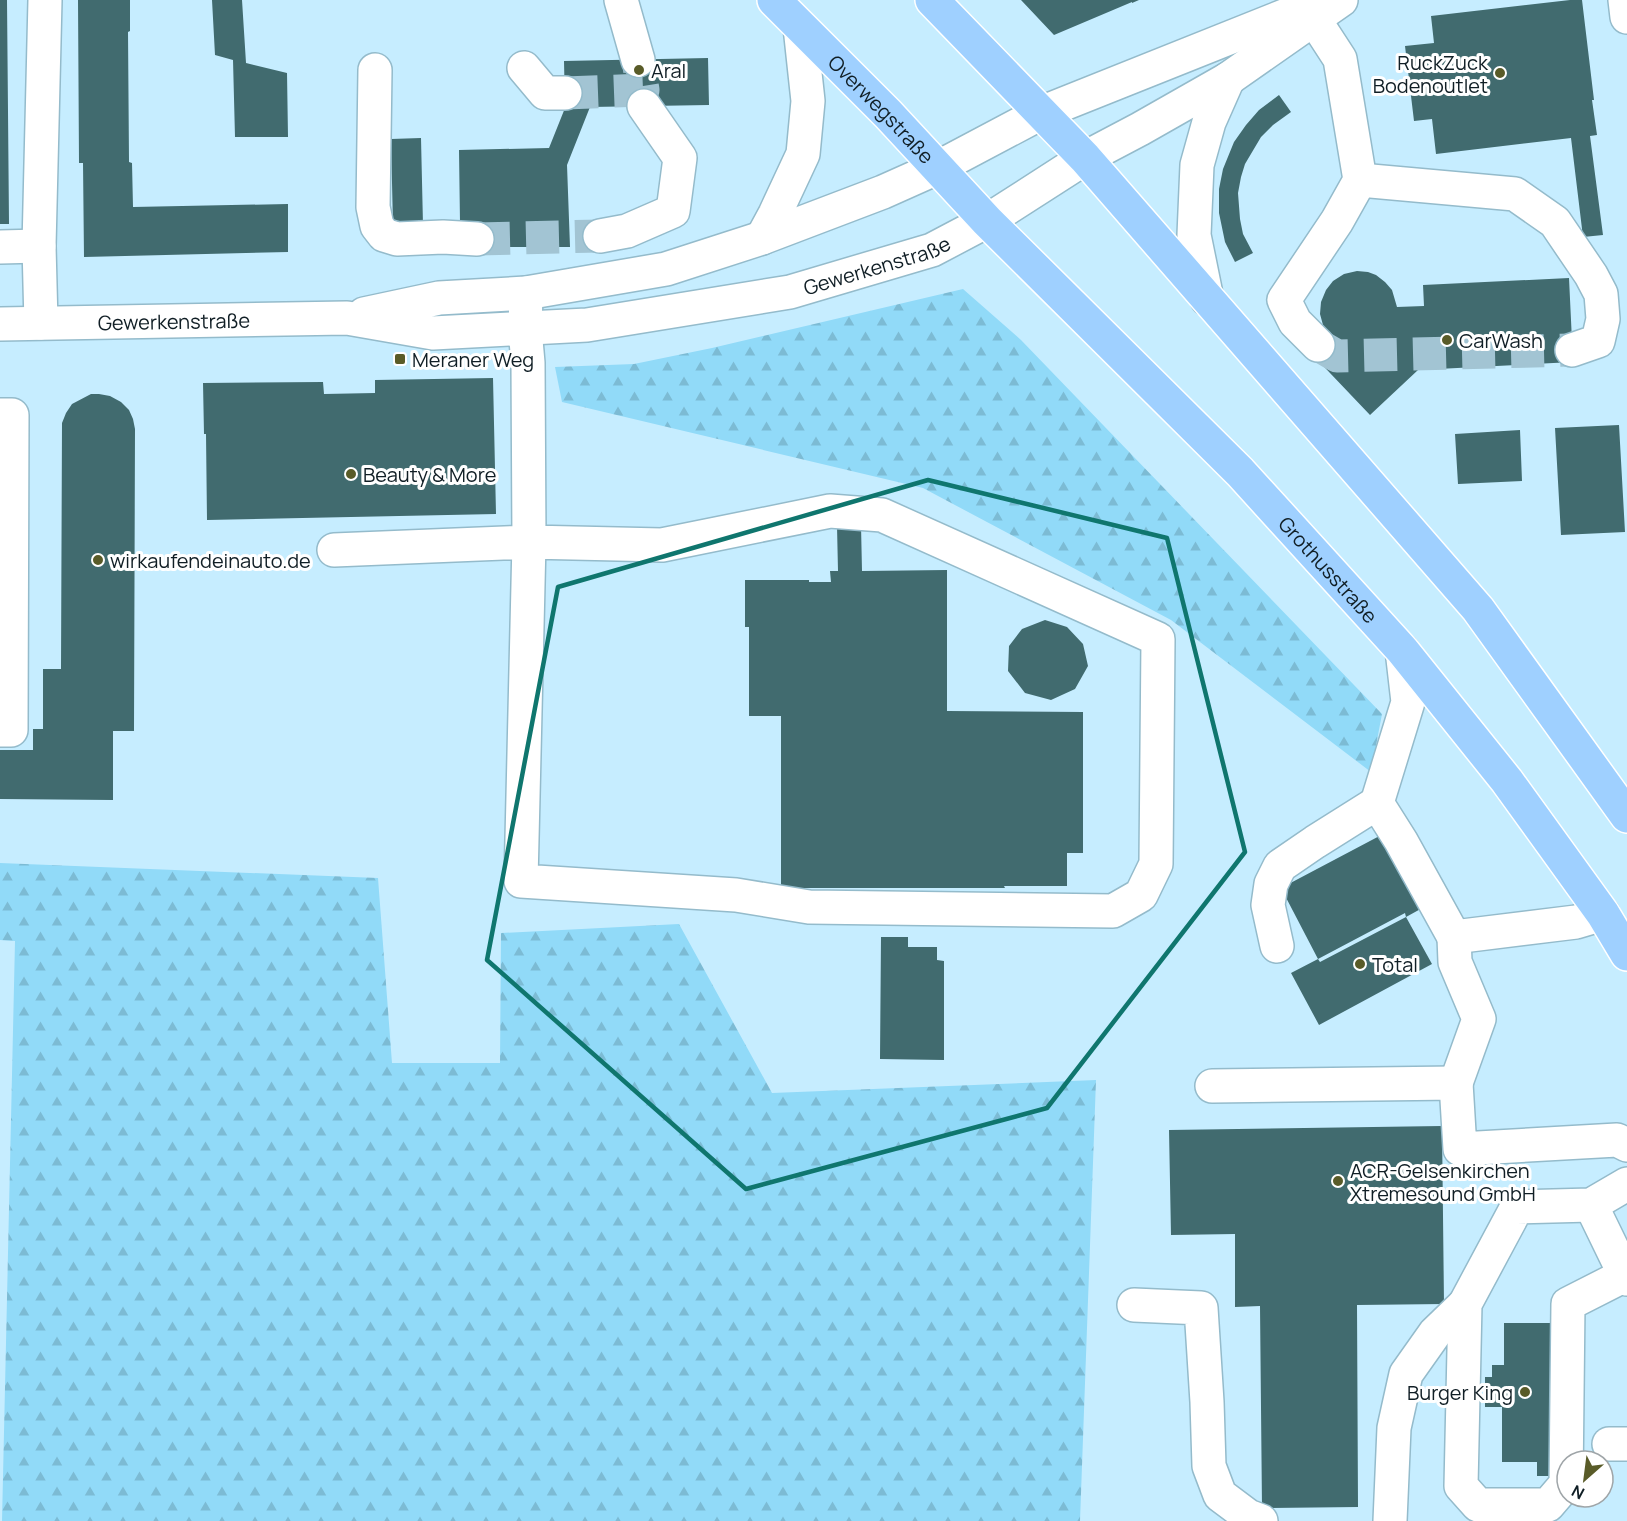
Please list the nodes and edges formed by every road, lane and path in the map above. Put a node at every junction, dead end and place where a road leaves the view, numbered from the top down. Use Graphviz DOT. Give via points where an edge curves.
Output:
graph roads {
  1 [pos="45,0"];
  2 [pos="621,0"];
  3 [pos="774,0"];
  4 [pos="932,0"];
  5 [pos="1341,0"];
  6 [pos="1625,0"];
  7 [pos="1319,10"];
  8 [pos="1627,17"];
  9 [pos="800,27"];
  10 [pos="638,60"];
  11 [pos="524,68"];
  12 [pos="375,70"];
  13 [pos="1228,79"];
  14 [pos="565,93"];
  15 [pos="644,106"];
  16 [pos="1041,113"];
  17 [pos="1085,158"];
  18 [pos="939,167"];
  19 [pos="1360,180"];
  20 [pos="987,221"];
  21 [pos="600,236"];
  22 [pos="762,238"];
  23 [pos="477,239"];
  24 [pos="39,246"];
  25 [pos="0,247"];
  26 [pos="526,293"];
  27 [pos="1207,299"];
  28 [pos="347,318"];
  29 [pos="41,323"];
  30 [pos="0,324"];
  31 [pos="525,329"];
  32 [pos="1318,345"];
  33 [pos="1572,350"];
  34 [pos="0,416"];
  35 [pos="530,542"];
  36 [pos="334,549"];
  37 [pos="1402,650"];
  38 [pos="0,730"];
  39 [pos="1377,803"];
  40 [pos="1627,816"];
  41 [pos="1603,914"];
  42 [pos="1454,937"];
  43 [pos="1277,946"];
  44 [pos="1627,954"];
  45 [pos="1456,1083"];
  46 [pos="1212,1086"];
  47 [pos="1627,1145"];
  48 [pos="1627,1184"];
  49 [pos="1591,1205"];
  50 [pos="1626,1277"];
  51 [pos="1465,1304"];
  52 [pos="1134,1305"];
  53 [pos="1261,1521"];
  54 [pos="1390,1521"];
  1 -- 24 [label="street"];
  2 -- 10 [label="street"];
  3 -- 9 [label="main road, Overwegstraße"];
  4 -- 16 [label="main road"];
  5 -- 7 [label="street, Gewerkenstraße"];
  6 -- 8 [label="street"];
  7 -- 13 [label="street, Gewerkenstraße"];
  7 -- 16 [label="street, Gewerkenstraße"];
  7 -- 19 [label="street" via="1340,59"];
  9 -- 18 [label="main road, Overwegstraße"];
  9 -- 22 [label="street" via="808,101 803,154"];
  11 -- 14 [label="street" via="545,93"];
  12 -- 23 [label="street" via="376,226 384,235 397,239"];
  13 -- 17 [label="street, Gewerkenstraße"];
  13 -- 27 [label="street" via="1209,122 1197,165 1194,234"];
  15 -- 21 [label="street" via="680,158 673,211 627,231"];
  16 -- 17 [label="main road"];
  16 -- 18 [label="street, Gewerkenstraße"];
  17 -- 20 [label="street, Gewerkenstraße"];
  17 -- 27 [label="main road"];
  18 -- 20 [label="main road, Overwegstraße"];
  18 -- 22 [label="street, Gewerkenstraße"];
  19 -- 32 [label="street" via="1337,222 1284,300 1295,322"];
  19 -- 33 [label="street" via="1515,194 1556,222 1601,294 1603,319 1598,341"];
  20 -- 31 [label="street, Gewerkenstraße" via="932,250 790,292 587,325"];
  20 -- 37 [label="main road, Grothusstraße" via="1240,472"];
  22 -- 26 [label="street, Gewerkenstraße" via="666,269"];
  24 -- 25 [label="street"];
  24 -- 29 [label="street"];
  26 -- 28 [label="street, Gewerkenstraße" via="439,298"];
  26 -- 31 [label="street"];
  27 -- 40 [label="main road" via="1478,609"];
  28 -- 29 [label="street, Gewerkenstraße"];
  28 -- 31 [label="street, Gewerkenstraße" via="433,333"];
  29 -- 30 [label="street, Gewerkenstraße"];
  31 -- 35 [label="street"];
  34 -- 38 [label="street" via="12,416 12,450 11,730"];
  35 -- 35 [label="street" via="521,881 736,895 809,907 1113,910 1141,895 1156,864 1158,639 882,515 830,511 662,545"];
  35 -- 36 [label="street"];
  37 -- 39 [label="street" via="1408,702"];
  37 -- 41 [label="main road, Grothusstraße" via="1507,781"];
  39 -- 42 [label="street"];
  39 -- 43 [label="street" via="1280,866 1271,884 1268,905"];
  41 -- 42 [label="street" via="1576,922"];
  41 -- 44 [label="main road, Grothusstraße"];
  42 -- 45 [label="street" via="1455,962 1479,1019"];
  45 -- 46 [label="street"];
  45 -- 47 [label="street" via="1460,1149 1617,1140"];
  48 -- 49 [label="street"];
  49 -- 50 [label="street"];
  49 -- 51 [label="street" via="1517,1207"];
  50 -- 51 [label="street" via="1568,1304 1566,1484 1548,1505 1478,1504 1461,1486"];
  51 -- 54 [label="street" via="1435,1333 1406,1374 1394,1428"];
  52 -- 53 [label="street" via="1201,1308 1209,1467 1220,1495"];
}
